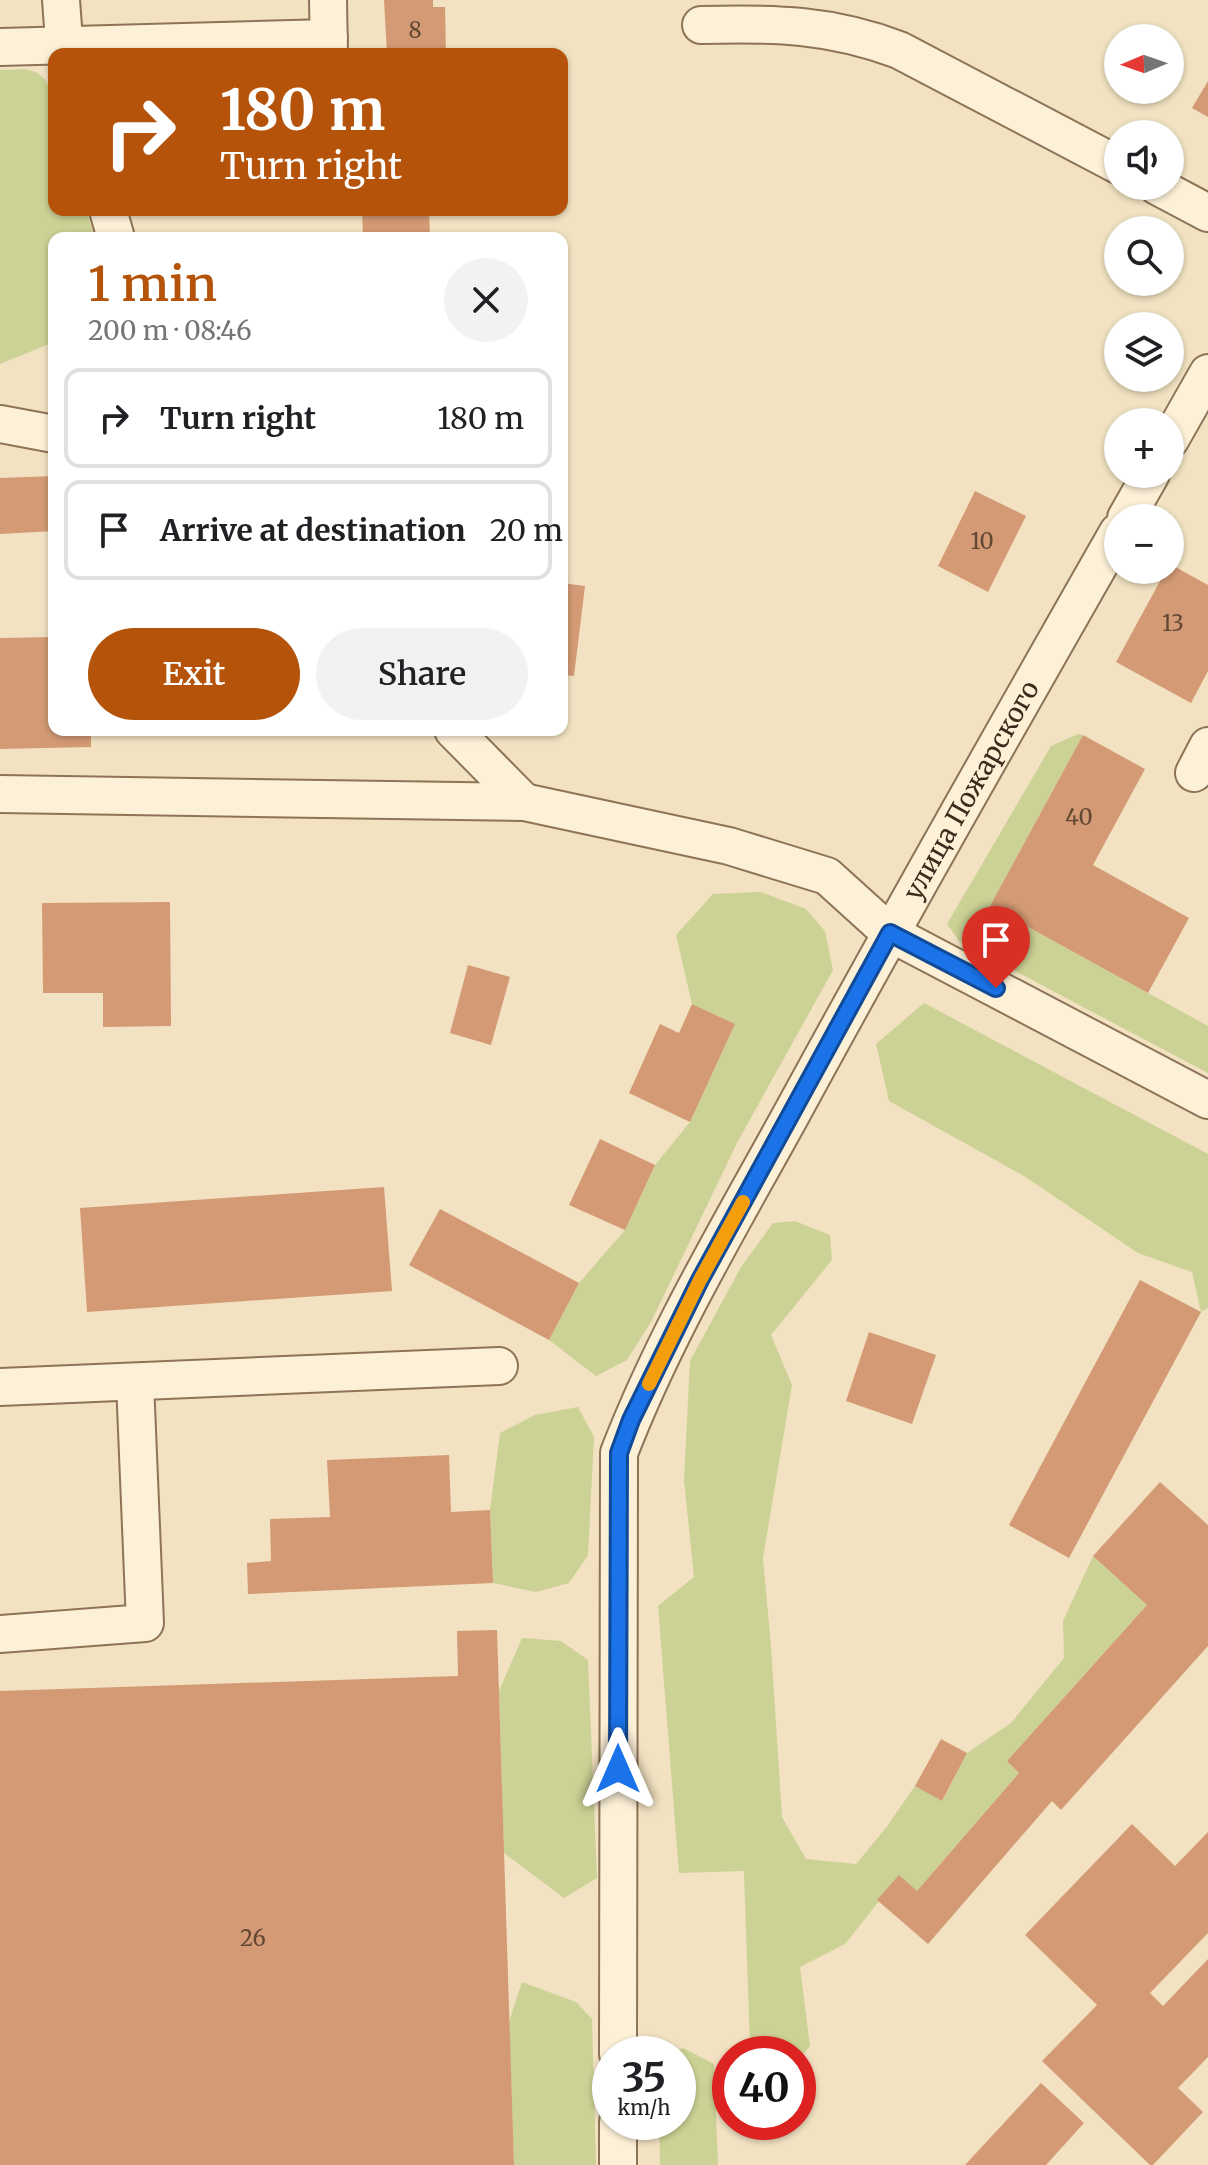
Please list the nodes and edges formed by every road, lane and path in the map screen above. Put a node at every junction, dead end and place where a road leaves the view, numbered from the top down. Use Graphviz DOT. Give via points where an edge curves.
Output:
graph roads {
  1 [pos="61,0"];
  2 [pos="328,0"];
  3 [pos="701,25"];
  4 [pos="329,46"];
  5 [pos="0,47"];
  6 [pos="64,48"];
  7 [pos="196,48"];
  8 [pos="48,49"];
  9 [pos="1104,158"];
  10 [pos="1183,200"];
  11 [pos="1208,213"];
  12 [pos="1208,373"];
  13 [pos="1184,415"];
  14 [pos="0,424"];
  15 [pos="48,433"];
  16 [pos="1104,557"];
  17 [pos="459,736"];
  18 [pos="0,794"];
  19 [pos="524,802"];
  20 [pos="890,933"];
  21 [pos="1208,1100"];
  22 [pos="499,1366"];
  23 [pos="135,1382"];
  24 [pos="0,1387"];
  25 [pos="0,1634"];
  26 [pos="618,2036"];
  27 [pos="618,2140"];
  28 [pos="618,2165"];
  1 -- 6 [label="street"];
  2 -- 4 [label="street"];
  3 -- 9 [label="street" via="779,24 861,35"];
  4 -- 7 [label="street"];
  5 -- 8 [label="street"];
  10 -- 11 [label="street"];
  12 -- 13 [label="street"];
  14 -- 15 [label="street"];
  16 -- 20 [label="street, улица Пожарского"];
  17 -- 19 [label="street"];
  18 -- 19 [label="street"];
  19 -- 20 [label="street" via="729,846 827,876"];
  20 -- 21 [label="street"];
  20 -- 26 [label="street, улица Пожарского" via="700,1280 619,1453"];
  22 -- 23 [label="street"];
  23 -- 24 [label="street"];
  23 -- 25 [label="street" via="145,1623"];
  27 -- 28 [label="street"];
}
